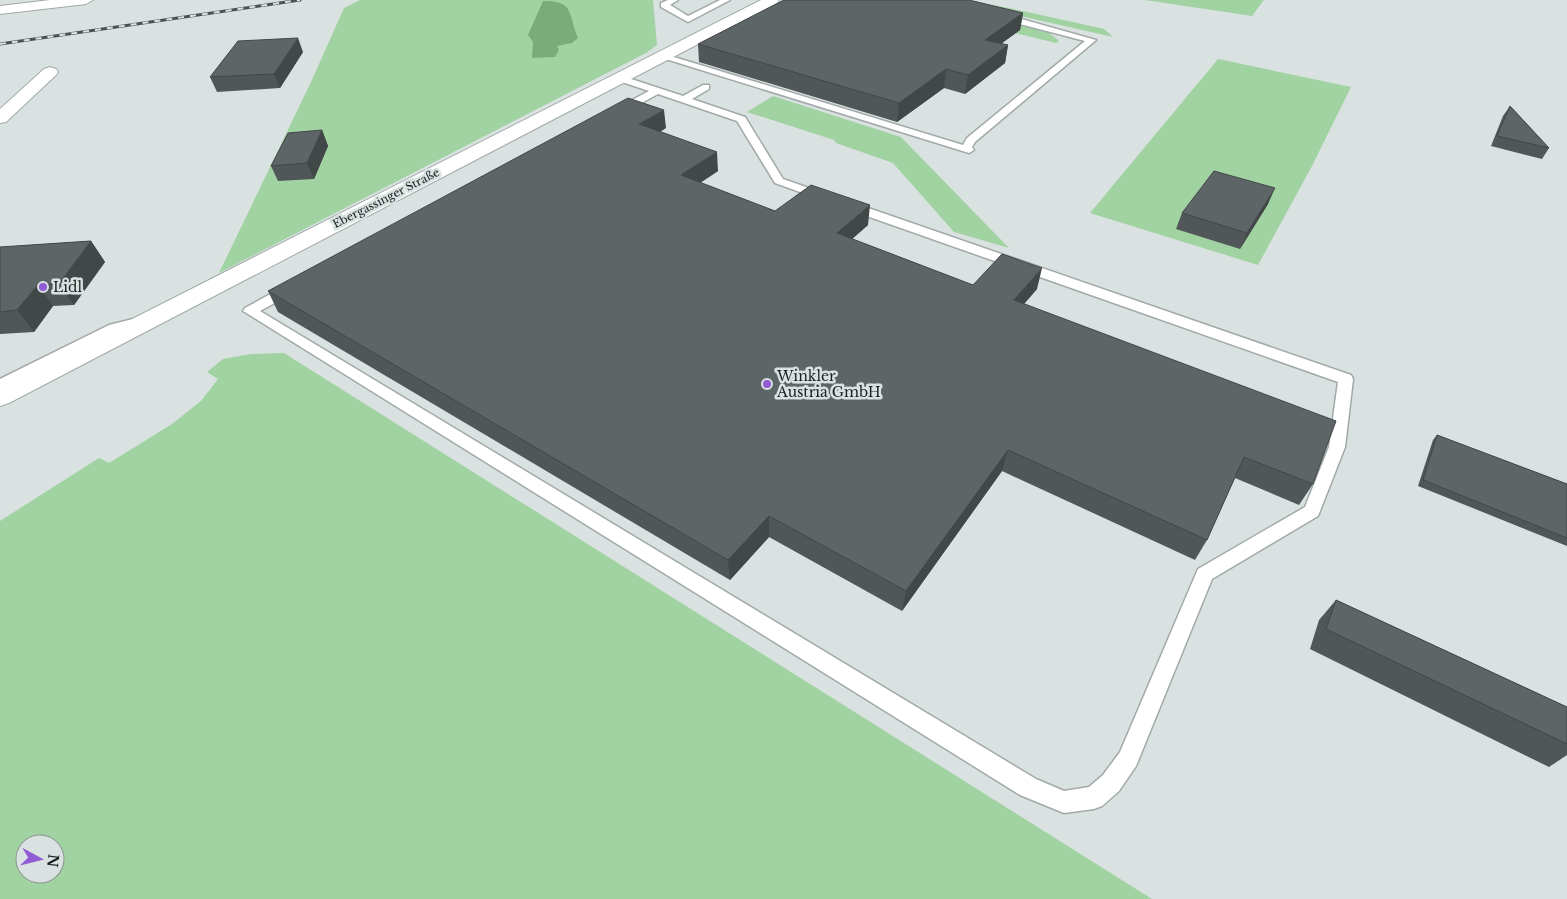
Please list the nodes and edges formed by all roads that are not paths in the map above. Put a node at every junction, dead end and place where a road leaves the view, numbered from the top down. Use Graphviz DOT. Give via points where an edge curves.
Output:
graph roads {
  1 [pos="86,0"];
  2 [pos="674,0"];
  3 [pos="726,0"];
  4 [pos="772,0"];
  5 [pos="0,10"];
  6 [pos="990,14"];
  7 [pos="661,56"];
  8 [pos="50,72"];
  9 [pos="619,78"];
  10 [pos="706,87"];
  11 [pos="657,91"];
  12 [pos="683,100"];
  13 [pos="0,118"];
  14 [pos="605,119"];
  15 [pos="302,283"];
  16 [pos="156,317"];
  17 [pos="0,384"];
  18 [pos="0,397"];
  1 -- 5 [label="street"];
  2 -- 3 [label="lane" via="664,5 688,19"];
  4 -- 7 [label="street, Ebergassinger Straße"];
  6 -- 7 [label="lane" via="1092,40 971,140 968,147"];
  7 -- 9 [label="street, Ebergassinger Straße"];
  8 -- 13 [label="street"];
  9 -- 11 [label="lane"];
  9 -- 16 [label="street, Ebergassinger Straße"];
  10 -- 12 [label="lane"];
  11 -- 12 [label="lane"];
  11 -- 14 [label="lane"];
  12 -- 15 [label="lane" via="741,119 779,181 1346,379 1336,447 1312,511 1205,574 1128,759 1111,783 1094,798 1064,802 1028,787 250,311"];
  16 -- 17 [label="lane" via="114,328"];
  16 -- 18 [label="street, Ebergassinger Straße"];
}
